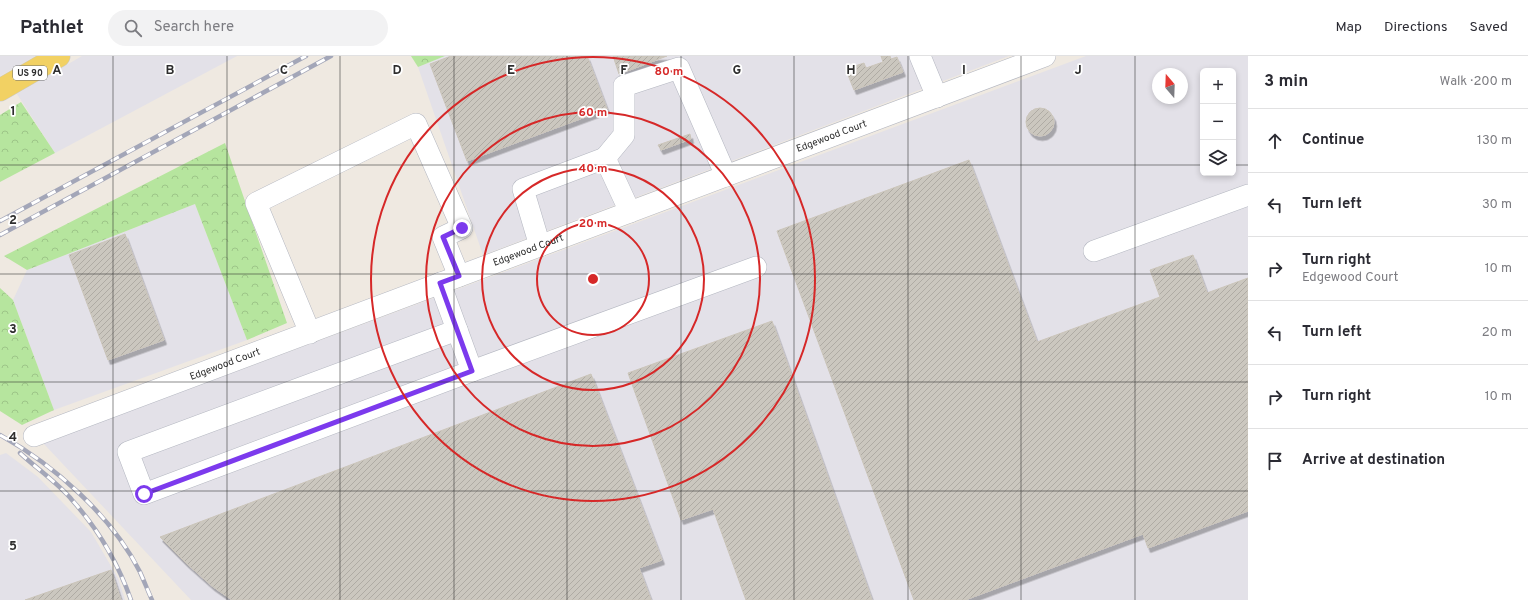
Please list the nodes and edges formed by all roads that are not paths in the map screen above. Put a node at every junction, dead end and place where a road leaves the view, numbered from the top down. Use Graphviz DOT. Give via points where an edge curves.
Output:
graph roads {
  1 [pos="59,56"];
  2 [pos="920,56"];
  3 [pos="1045,56"];
  4 [pos="0,90"];
  5 [pos="936,97"];
  6 [pos="605,158"];
  7 [pos="726,176"];
  8 [pos="1248,195"];
  9 [pos="630,212"];
  10 [pos="540,246"];
  11 [pos="1094,251"];
  12 [pos="756,266"];
  13 [pos="450,280"];
  14 [pos="457,330"];
  15 [pos="310,333"];
  16 [pos="472,371"];
  17 [pos="34,436"];
  1 -- 4 [label="main road, US 90"];
  2 -- 5 [label="street"];
  3 -- 5 [label="street, Edgewood Court"];
  5 -- 7 [label="street, Edgewood Court"];
  6 -- 7 [label="street" via="624,135 624,86 679,68"];
  6 -- 9 [label="street"];
  6 -- 10 [label="street" via="523,189"];
  7 -- 9 [label="street, Edgewood Court"];
  8 -- 11 [label="street"];
  9 -- 10 [label="street, Edgewood Court"];
  10 -- 13 [label="street, Edgewood Court"];
  12 -- 16 [label="street"];
  13 -- 14 [label="street"];
  13 -- 15 [label="street, Edgewood Court"];
  13 -- 15 [label="street" via="443,237 462,228 416,124 256,203"];
  14 -- 16 [label="street"];
  14 -- 16 [label="street" via="128,452 144,494"];
  15 -- 17 [label="street, Edgewood Court"];
}
